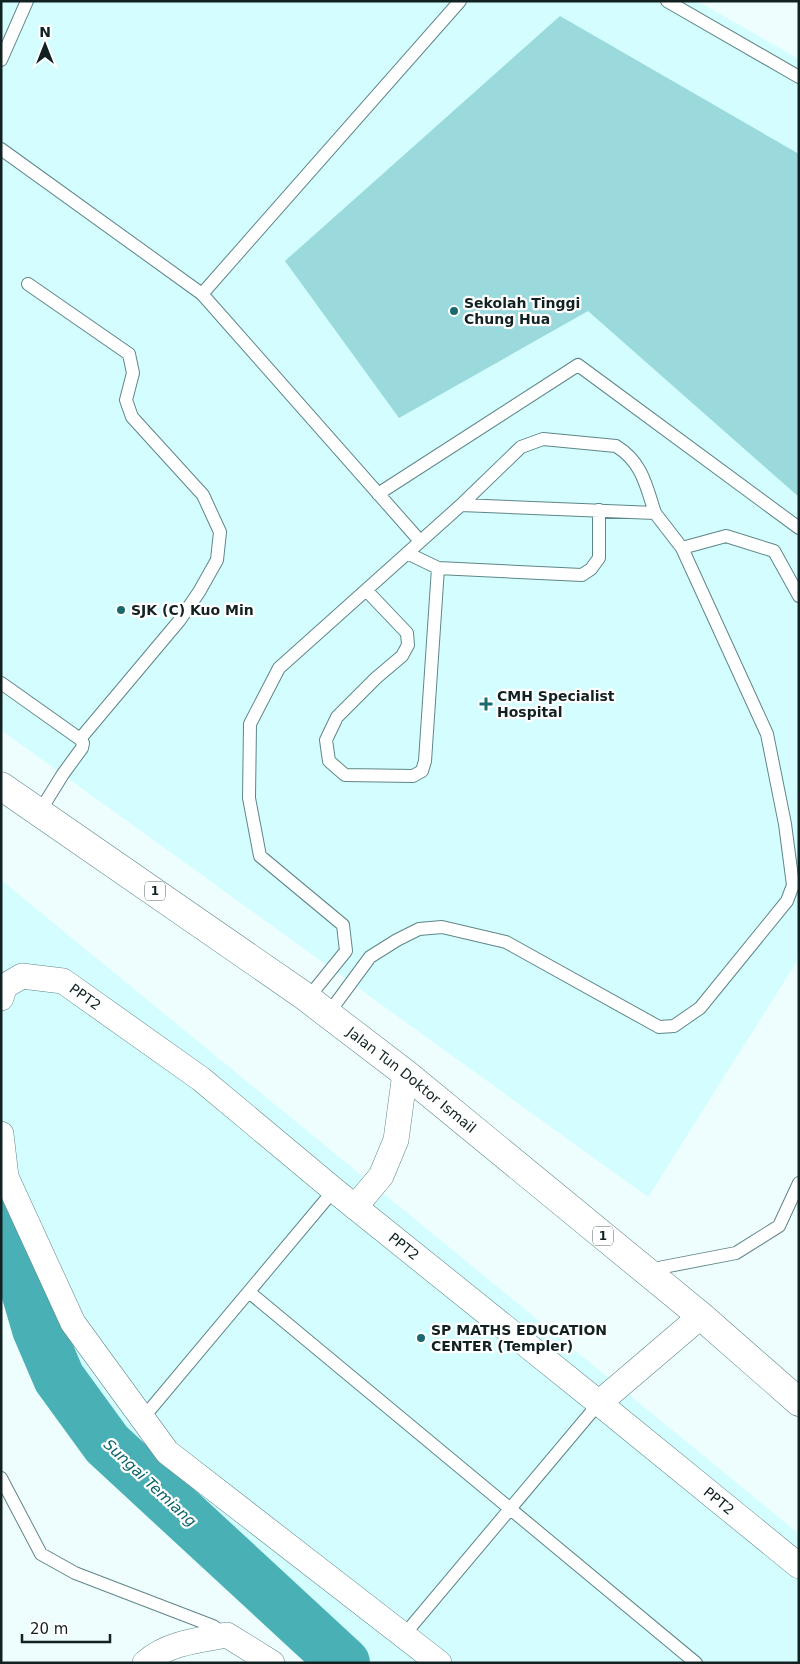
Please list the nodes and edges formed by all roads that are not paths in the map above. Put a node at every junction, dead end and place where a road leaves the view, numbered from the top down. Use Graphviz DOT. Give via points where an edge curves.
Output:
graph roads {
  1 [pos="27,1"];
  2 [pos="460,1"];
  3 [pos="667,1"];
  4 [pos="1,60"];
  5 [pos="799,77"];
  6 [pos="1,149"];
  7 [pos="28,284"];
  8 [pos="202,294"];
  9 [pos="378,494"];
  10 [pos="461,505"];
  11 [pos="599,510"];
  12 [pos="655,512"];
  13 [pos="799,528"];
  14 [pos="420,541"];
  15 [pos="682,548"];
  16 [pos="406,553"];
  17 [pos="438,568"];
  18 [pos="366,590"];
  19 [pos="799,596"];
  20 [pos="1,683"];
  21 [pos="80,739"];
  22 [pos="1,786"];
  23 [pos="40,811"];
  24 [pos="1,998"];
  25 [pos="318,1006"];
  26 [pos="405,1072"];
  27 [pos="1,1134"];
  28 [pos="799,1183"];
  29 [pos="334,1190"];
  30 [pos="355,1207"];
  31 [pos="645,1270"];
  32 [pos="249,1292"];
  33 [pos="701,1316"];
  34 [pos="799,1402"];
  35 [pos="599,1403"];
  36 [pos="143,1418"];
  37 [pos="1,1478"];
  38 [pos="510,1508"];
  39 [pos="799,1566"];
  40 [pos="227,1635"];
  41 [pos="404,1635"];
  42 [pos="264,1662"];
  43 [pos="145,1663"];
  44 [pos="439,1663"];
  45 [pos="696,1663"];
  1 -- 4 [label="lane"];
  2 -- 8 [label="lane"];
  3 -- 5 [label="lane"];
  6 -- 8 [label="lane"];
  7 -- 21 [label="lane" via="129,354 133,373 126,400 132,417 203,495 220,532 217,560 200,592"];
  8 -- 9 [label="lane"];
  9 -- 13 [label="lane" via="578,365"];
  9 -- 14 [label="lane"];
  10 -- 11 [label="lane"];
  10 -- 12 [label="lane" via="521,447 543,439 616,446 626,452 641,471"];
  10 -- 14 [label="lane"];
  11 -- 12 [label="lane"];
  11 -- 17 [label="lane" via="599,558 591,569 582,574"];
  12 -- 15 [label="lane"];
  14 -- 16 [label="lane"];
  15 -- 19 [label="lane" via="726,536 774,551"];
  15 -- 25 [label="lane" via="767,734 793,885 788,901 700,1008 674,1026 659,1027 506,942 442,927 419,929 370,957"];
  16 -- 17 [label="lane"];
  16 -- 18 [label="lane"];
  17 -- 18 [label="lane" via="424,760 422,771 413,776 345,775 329,761 326,740 337,717 402,656 408,645 406,633"];
  18 -- 25 [label="lane" via="279,668 250,724 249,798 260,856 343,925 346,951"];
  20 -- 21 [label="lane"];
  21 -- 23 [label="lane" via="82,748"];
  22 -- 23 [label="highway, Jalan Tun Doktor Ismail / 1"];
  23 -- 25 [label="highway, Jalan Tun Doktor Ismail / 1"];
  24 -- 29 [label="street, PPT2" via="5,986 22,976 63,981 201,1079"];
  25 -- 26 [label="highway, Jalan Tun Doktor Ismail / 1"];
  26 -- 30 [label="street" via="396,1140 381,1176"];
  26 -- 31 [label="highway, Jalan Tun Doktor Ismail / 1"];
  27 -- 36 [label="street" via="6,1177 73,1323"];
  28 -- 31 [label="lane" via="779,1226 736,1253"];
  29 -- 30 [label="street, PPT2"];
  29 -- 32 [label="lane"];
  30 -- 35 [label="street, PPT2"];
  31 -- 33 [label="highway, Jalan Tun Doktor Ismail / 1"];
  32 -- 36 [label="lane"];
  32 -- 38 [label="lane"];
  33 -- 34 [label="highway, Jalan Tun Doktor Ismail / 1"];
  33 -- 35 [label="street"];
  35 -- 38 [label="lane"];
  35 -- 39 [label="street, PPT2"];
  36 -- 41 [label="street" via="167,1452"];
  37 -- 40 [label="lane" via="41,1554 75,1573 213,1626"];
  38 -- 41 [label="lane"];
  38 -- 45 [label="lane"];
  40 -- 42 [label="street"];
  40 -- 43 [label="street" via="179,1644"];
  41 -- 44 [label="street"];
}
